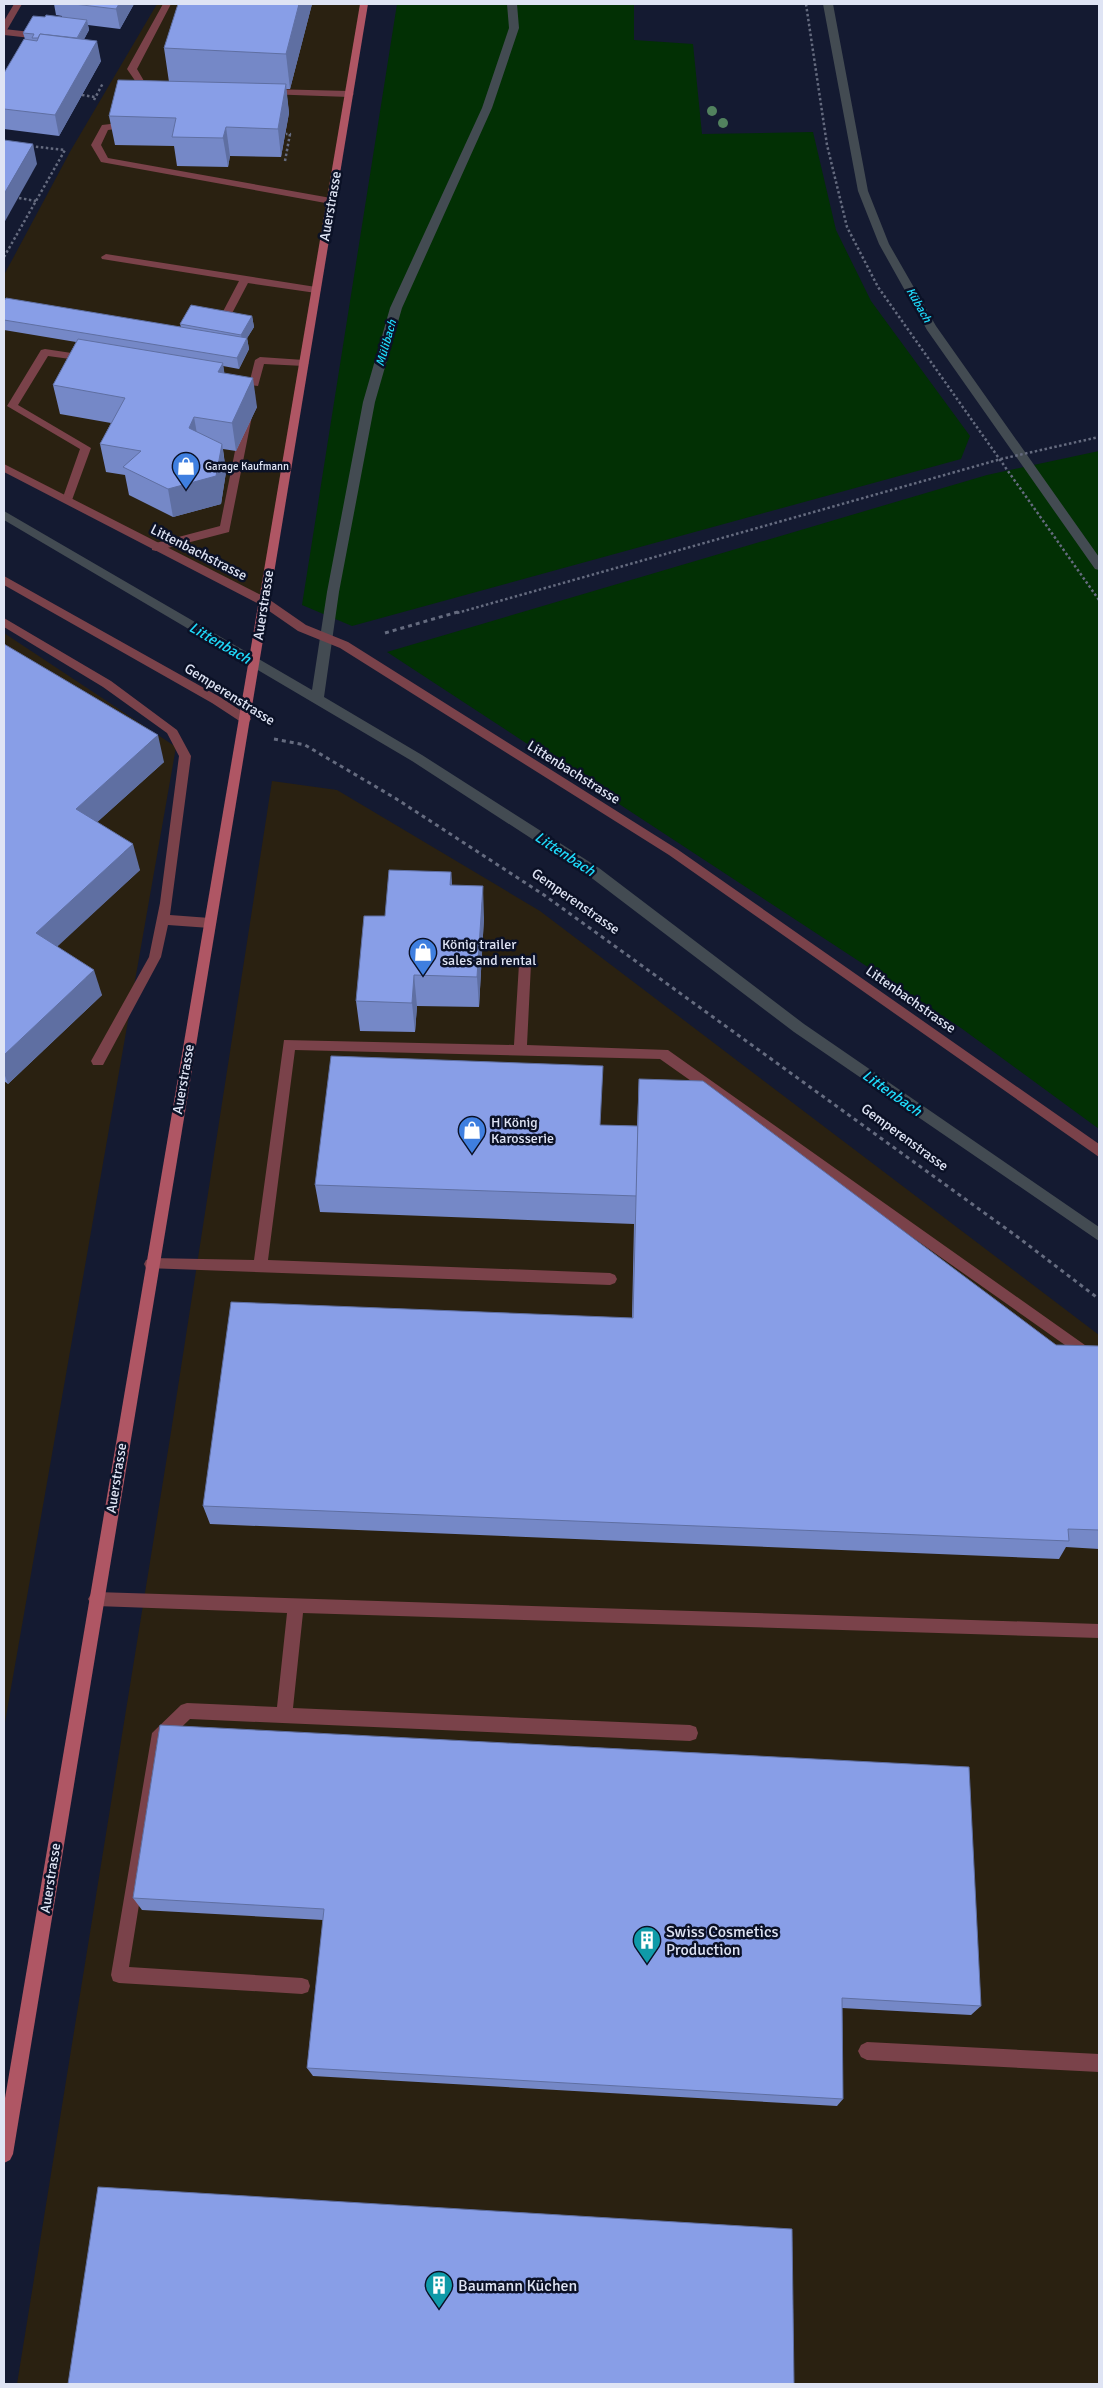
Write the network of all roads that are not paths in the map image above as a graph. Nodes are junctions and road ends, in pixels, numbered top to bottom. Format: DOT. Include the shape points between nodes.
graph roads {
  1 [pos="17,4"];
  2 [pos="167,4"];
  3 [pos="364,4"];
  4 [pos="4,6"];
  5 [pos="4,28"];
  6 [pos="4,32"];
  7 [pos="31,35"];
  8 [pos="163,90"];
  9 [pos="261,92"];
  10 [pos="349,94"];
  11 [pos="119,126"];
  12 [pos="331,201"];
  13 [pos="106,257"];
  14 [pos="245,279"];
  15 [pos="316,290"];
  16 [pos="223,321"];
  17 [pos="93,359"];
  18 [pos="304,363"];
  19 [pos="226,379"];
  20 [pos="252,393"];
  21 [pos="8,408"];
  22 [pos="4,468"];
  23 [pos="67,500"];
  24 [pos="156,547"];
  25 [pos="4,580"];
  26 [pos="263,601"];
  27 [pos="4,622"];
  28 [pos="245,719"];
  29 [pos="162,920"];
  30 [pos="210,923"];
  31 [pos="525,964"];
  32 [pos="520,1050"];
  33 [pos="98,1061"];
  34 [pos="1099,1151"];
  35 [pos="151,1264"];
  36 [pos="260,1266"];
  37 [pos="610,1279"];
  38 [pos="1099,1364"];
  39 [pos="96,1599"];
  40 [pos="296,1605"];
  41 [pos="1099,1631"];
  42 [pos="284,1716"];
  43 [pos="690,1733"];
  44 [pos="302,1986"];
  45 [pos="867,2051"];
  46 [pos="1099,2063"];
  47 [pos="4,2154"];
  1 -- 4 [label="street"];
  1 -- 5 [label="street"];
  2 -- 8 [label="street" via="132,69 142,83"];
  3 -- 10 [label="main road, Auerstrasse"];
  6 -- 7 [label="street"];
  9 -- 10 [label="street"];
  10 -- 12 [label="main road, Auerstrasse"];
  11 -- 12 [label="street" via="105,127 96,145 104,160"];
  12 -- 15 [label="main road, Auerstrasse"];
  13 -- 14 [label="street"];
  14 -- 15 [label="street"];
  14 -- 16 [label="lane"];
  15 -- 18 [label="main road, Auerstrasse"];
  17 -- 21 [label="street" via="45,352"];
  18 -- 20 [label="street" via="260,360"];
  18 -- 26 [label="main road, Auerstrasse"];
  19 -- 20 [label="street"];
  20 -- 24 [label="street" via="225,530"];
  21 -- 23 [label="street" via="86,448"];
  22 -- 23 [label="street, Littenbachstrasse"];
  23 -- 24 [label="street, Littenbachstrasse"];
  24 -- 26 [label="street, Littenbachstrasse"];
  25 -- 28 [label="street, Gemperenstrasse"];
  26 -- 28 [label="main road, Auerstrasse"];
  26 -- 34 [label="street, Littenbachstrasse" via="302,628 344,645 673,852"];
  27 -- 29 [label="street" via="107,684 171,730 185,756"];
  28 -- 30 [label="main road, Auerstrasse"];
  29 -- 30 [label="street"];
  29 -- 33 [label="street" via="155,957"];
  30 -- 35 [label="main road, Auerstrasse"];
  31 -- 32 [label="street"];
  32 -- 36 [label="street" via="289,1044"];
  32 -- 38 [label="street" via="663,1054"];
  35 -- 36 [label="street"];
  35 -- 39 [label="main road, Auerstrasse"];
  36 -- 37 [label="street"];
  39 -- 40 [label="street"];
  39 -- 47 [label="main road, Auerstrasse"];
  40 -- 41 [label="street"];
  40 -- 42 [label="street"];
  42 -- 43 [label="street"];
  42 -- 44 [label="street" via="187,1711 158,1739 119,1975"];
  45 -- 46 [label="street"];
}
